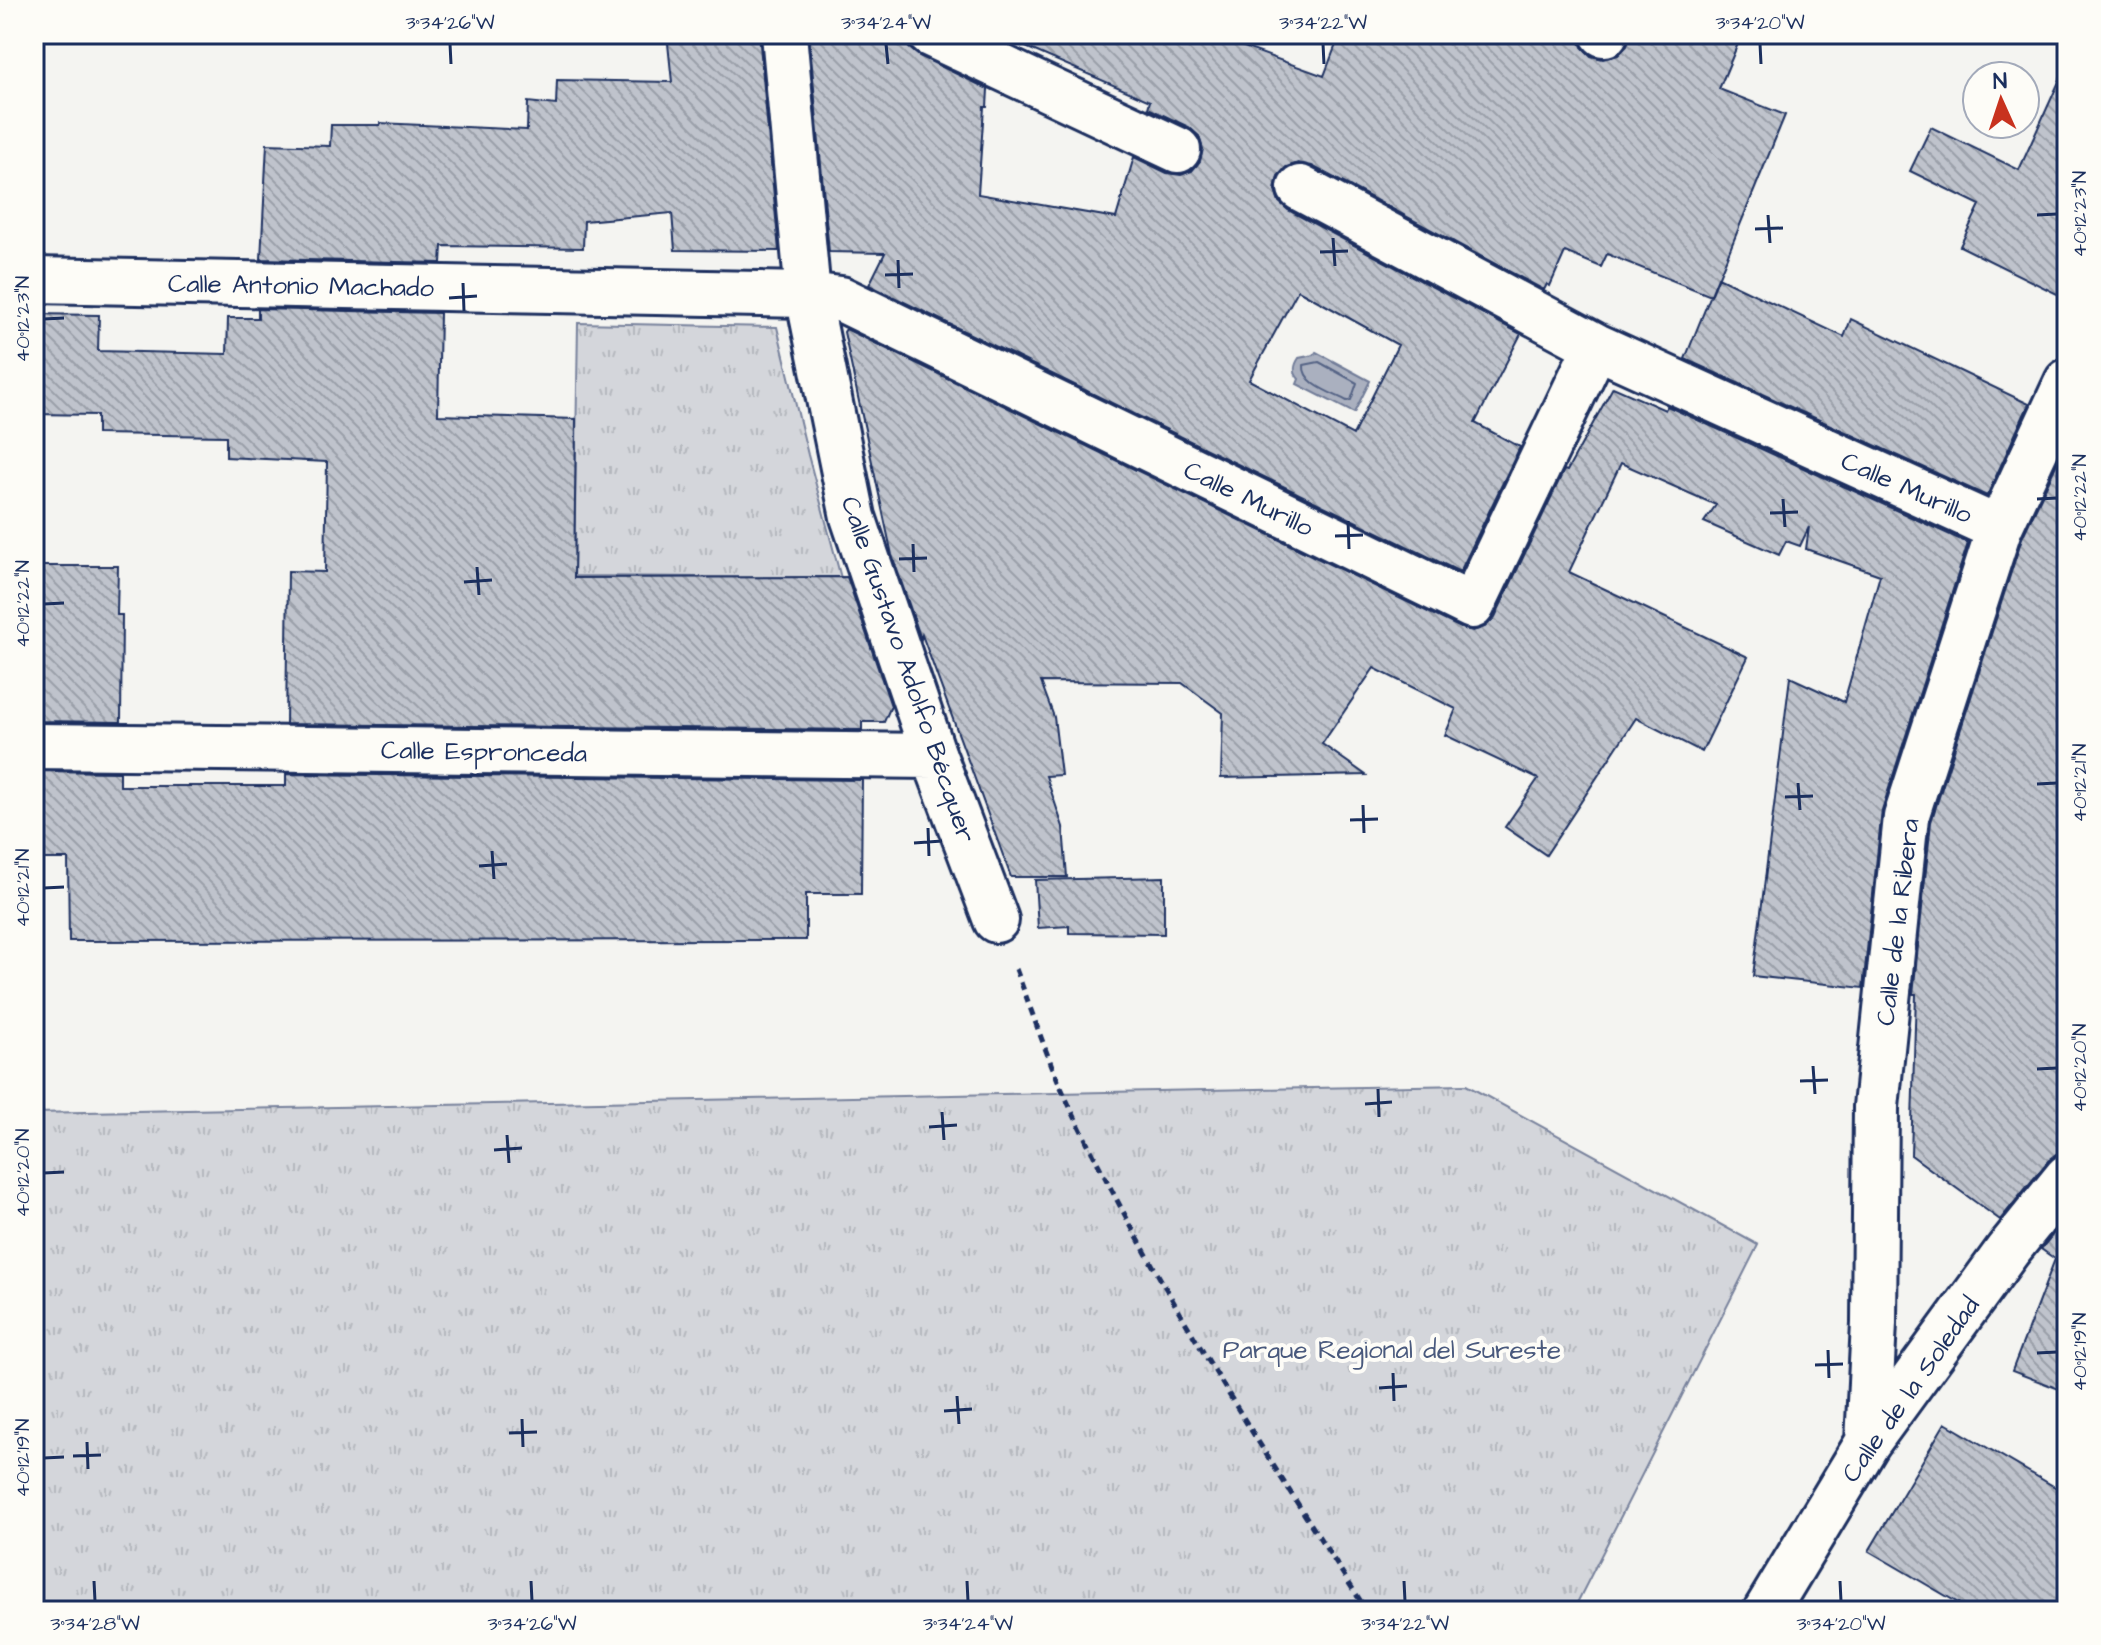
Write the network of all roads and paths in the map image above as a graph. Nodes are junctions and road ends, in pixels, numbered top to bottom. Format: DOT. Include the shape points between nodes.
graph roads {
  1 [pos="784,34"];
  2 [pos="930,34"];
  3 [pos="1178,150"];
  4 [pos="1300,188"];
  5 [pos="34,280"];
  6 [pos="808,295"];
  7 [pos="1596,346"];
  8 [pos="2067,382"];
  9 [pos="1999,529"];
  10 [pos="34,746"];
  11 [pos="934,756"];
  12 [pos="996,920"];
  13 [pos="2067,1177"];
  14 [pos="1874,1323"];
  15 [pos="1942,1341"];
  16 [pos="1868,1442"];
  17 [pos="1367,1611"];
  18 [pos="1766,1611"];
  1 -- 6 [label="street, Calle Gustavo Adolfo Bécquer"];
  2 -- 3 [label="street"];
  4 -- 7 [label="street, Calle Murillo"];
  5 -- 6 [label="street, Calle Antonio Machado"];
  6 -- 7 [label="street, Calle Murillo" via="841,299 1472,606"];
  6 -- 11 [label="street, Calle Gustavo Adolfo Bécquer" via="853,517"];
  7 -- 9 [label="street, Calle Murillo"];
  8 -- 9 [label="street, Calle de la Ribera"];
  9 -- 14 [label="street, Calle de la Ribera" via="1906,817 1876,1107"];
  10 -- 11 [label="street, Calle Espronceda"];
  11 -- 12 [label="street, Calle Gustavo Adolfo Bécquer"];
  12 -- 17 [label="path" via="1067,1102 1130,1227 1224,1390"];
  13 -- 15 [label="street, Calle de la Soledad"];
  14 -- 15 [label="street" via="1891,1340 1909,1345"];
  14 -- 16 [label="street, Calle de la Ribera"];
  15 -- 16 [label="street, Calle de la Soledad"];
  16 -- 18 [label="street, Calle de la Soledad"];
}
